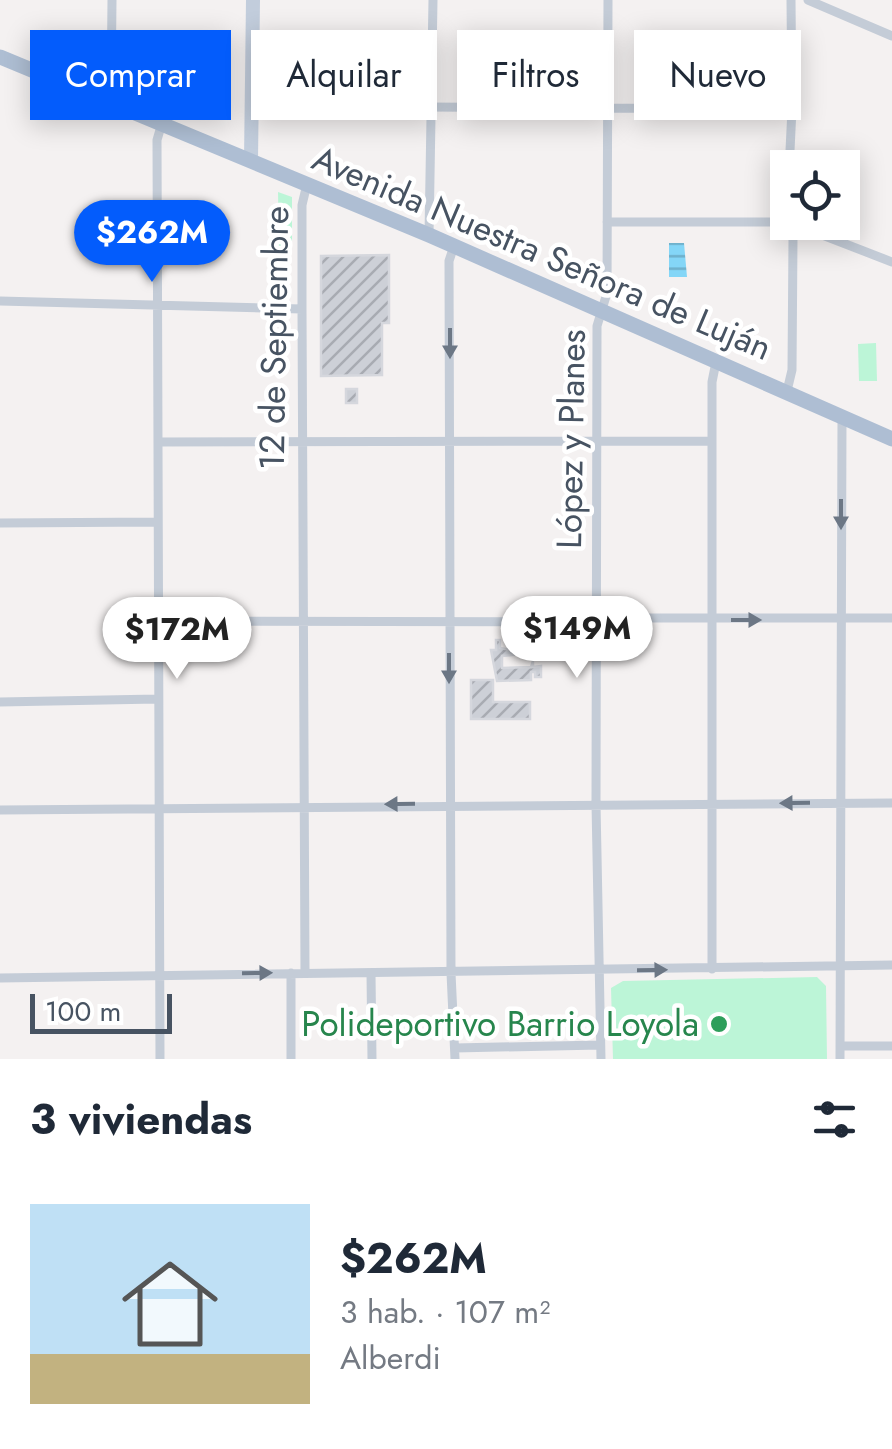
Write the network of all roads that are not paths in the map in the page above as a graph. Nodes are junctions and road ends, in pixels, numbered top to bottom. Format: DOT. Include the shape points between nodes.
graph roads {
  1 [pos="112,0"];
  2 [pos="253,0"];
  3 [pos="433,0"];
  4 [pos="608,0"];
  5 [pos="791,0"];
  6 [pos="808,0"];
  7 [pos="112,30"];
  8 [pos="253,30"];
  9 [pos="433,30"];
  10 [pos="608,30"];
  11 [pos="791,30"];
  12 [pos="892,36"];
  13 [pos="0,58"];
  14 [pos="30,70"];
  15 [pos="157,120"];
  16 [pos="253,120"];
  17 [pos="432,120"];
  18 [pos="607,120"];
  19 [pos="791,120"];
  20 [pos="162,122"];
  21 [pos="790,150"];
  22 [pos="251,160"];
  23 [pos="307,184"];
  24 [pos="607,222"];
  25 [pos="770,223"];
  26 [pos="430,235"];
  27 [pos="793,240"];
  28 [pos="834,240"];
  29 [pos="454,246"];
  30 [pos="892,262"];
  31 [pos="0,301"];
  32 [pos="158,305"];
  33 [pos="302,309"];
  34 [pos="602,310"];
  35 [pos="716,362"];
  36 [pos="786,391"];
  37 [pos="842,416"];
  38 [pos="892,439"];
  39 [pos="451,440"];
  40 [pos="596,440"];
  41 [pos="158,442"];
  42 [pos="712,442"];
  43 [pos="303,443"];
  44 [pos="158,522"];
  45 [pos="0,524"];
  46 [pos="892,618"];
  47 [pos="596,620"];
  48 [pos="712,620"];
  49 [pos="840,620"];
  50 [pos="158,621"];
  51 [pos="303,621"];
  52 [pos="449,621"];
  53 [pos="157,699"];
  54 [pos="0,702"];
  55 [pos="840,803"];
  56 [pos="892,803"];
  57 [pos="450,804"];
  58 [pos="596,804"];
  59 [pos="711,804"];
  60 [pos="305,805"];
  61 [pos="160,808"];
  62 [pos="0,810"];
  63 [pos="892,965"];
  64 [pos="839,966"];
  65 [pos="712,969"];
  66 [pos="599,970"];
  67 [pos="291,972"];
  68 [pos="305,972"];
  69 [pos="371,973"];
  70 [pos="451,973"];
  71 [pos="160,975"];
  72 [pos="0,978"];
  73 [pos="600,1045"];
  74 [pos="840,1046"];
  75 [pos="892,1046"];
  76 [pos="455,1053"];
  77 [pos="160,1059"];
  78 [pos="292,1059"];
  79 [pos="372,1059"];
  80 [pos="600,1059"];
  81 [pos="840,1059"];
  1 -- 7 [label="street"];
  2 -- 8 [label="street, 12 de Septiembre"];
  3 -- 9 [label="street"];
  4 -- 10 [label="street, López y Planes"];
  5 -- 11 [label="street"];
  6 -- 12 [label="street"];
  13 -- 14 [label="main road, Avenida Nuestra Señora de Luján"];
  15 -- 20 [label="main road, Avenida Nuestra Señora de Luján"];
  16 -- 22 [label="street, 12 de Septiembre"];
  17 -- 26 [label="street"];
  18 -- 24 [label="street, López y Planes"];
  19 -- 21 [label="street"];
  20 -- 22 [label="main road, Avenida Nuestra Señora de Luján"];
  20 -- 32 [label="street"];
  22 -- 23 [label="main road, Avenida Nuestra Señora de Luján"];
  23 -- 26 [label="main road, Avenida Nuestra Señora de Luján"];
  23 -- 33 [label="street, 12 de Septiembre"];
  24 -- 25 [label="street"];
  24 -- 34 [label="street, López y Planes"];
  26 -- 29 [label="main road, Avenida Nuestra Señora de Luján"];
  27 -- 36 [label="street" via="792,370"];
  28 -- 30 [label="street"];
  29 -- 34 [label="main road, Avenida Nuestra Señora de Luján"];
  29 -- 39 [label="street, one-way"];
  31 -- 32 [label="street"];
  32 -- 33 [label="street"];
  32 -- 41 [label="street"];
  33 -- 43 [label="street, 12 de Septiembre"];
  34 -- 35 [label="main road, Avenida Nuestra Señora de Luján"];
  34 -- 40 [label="street, López y Planes" via="596,326"];
  35 -- 36 [label="main road, Avenida Nuestra Señora de Luján"];
  35 -- 42 [label="street"];
  36 -- 37 [label="main road, Avenida Nuestra Señora de Luján"];
  37 -- 38 [label="main road, Avenida Nuestra Señora de Luján"];
  37 -- 49 [label="street, one-way"];
  39 -- 40 [label="street"];
  39 -- 43 [label="street"];
  39 -- 52 [label="street"];
  40 -- 42 [label="street"];
  40 -- 47 [label="street, López y Planes"];
  41 -- 43 [label="street"];
  41 -- 44 [label="street"];
  42 -- 48 [label="street"];
  43 -- 51 [label="street, 12 de Septiembre"];
  44 -- 45 [label="street"];
  44 -- 50 [label="street"];
  46 -- 49 [label="street"];
  47 -- 48 [label="street"];
  47 -- 52 [label="street"];
  47 -- 58 [label="street, López y Planes"];
  48 -- 49 [label="street, one-way"];
  48 -- 59 [label="street"];
  49 -- 55 [label="street"];
  50 -- 51 [label="street"];
  50 -- 53 [label="street"];
  51 -- 52 [label="street"];
  51 -- 60 [label="street, 12 de Septiembre"];
  52 -- 57 [label="street, one-way"];
  53 -- 54 [label="street"];
  53 -- 61 [label="street"];
  55 -- 56 [label="street"];
  55 -- 59 [label="street, one-way"];
  55 -- 64 [label="street"];
  57 -- 58 [label="street"];
  57 -- 60 [label="street, one-way"];
  57 -- 70 [label="street"];
  58 -- 59 [label="street"];
  58 -- 66 [label="street, López y Planes"];
  59 -- 65 [label="street"];
  60 -- 61 [label="street"];
  60 -- 68 [label="street, 12 de Septiembre"];
  61 -- 62 [label="street"];
  61 -- 71 [label="street"];
  63 -- 64 [label="street"];
  64 -- 65 [label="street"];
  64 -- 74 [label="street"];
  66 -- 65 [label="street, one-way"];
  66 -- 70 [label="street"];
  66 -- 73 [label="street, López y Planes"];
  67 -- 68 [label="street"];
  71 -- 67 [label="street, one-way"];
  67 -- 78 [label="street"];
  68 -- 69 [label="street"];
  69 -- 70 [label="street"];
  69 -- 79 [label="street"];
  70 -- 76 [label="street"];
  71 -- 72 [label="street"];
  71 -- 77 [label="street"];
  73 -- 76 [label="street"];
  73 -- 80 [label="street, López y Planes"];
  74 -- 75 [label="street"];
  74 -- 81 [label="street"];
}
